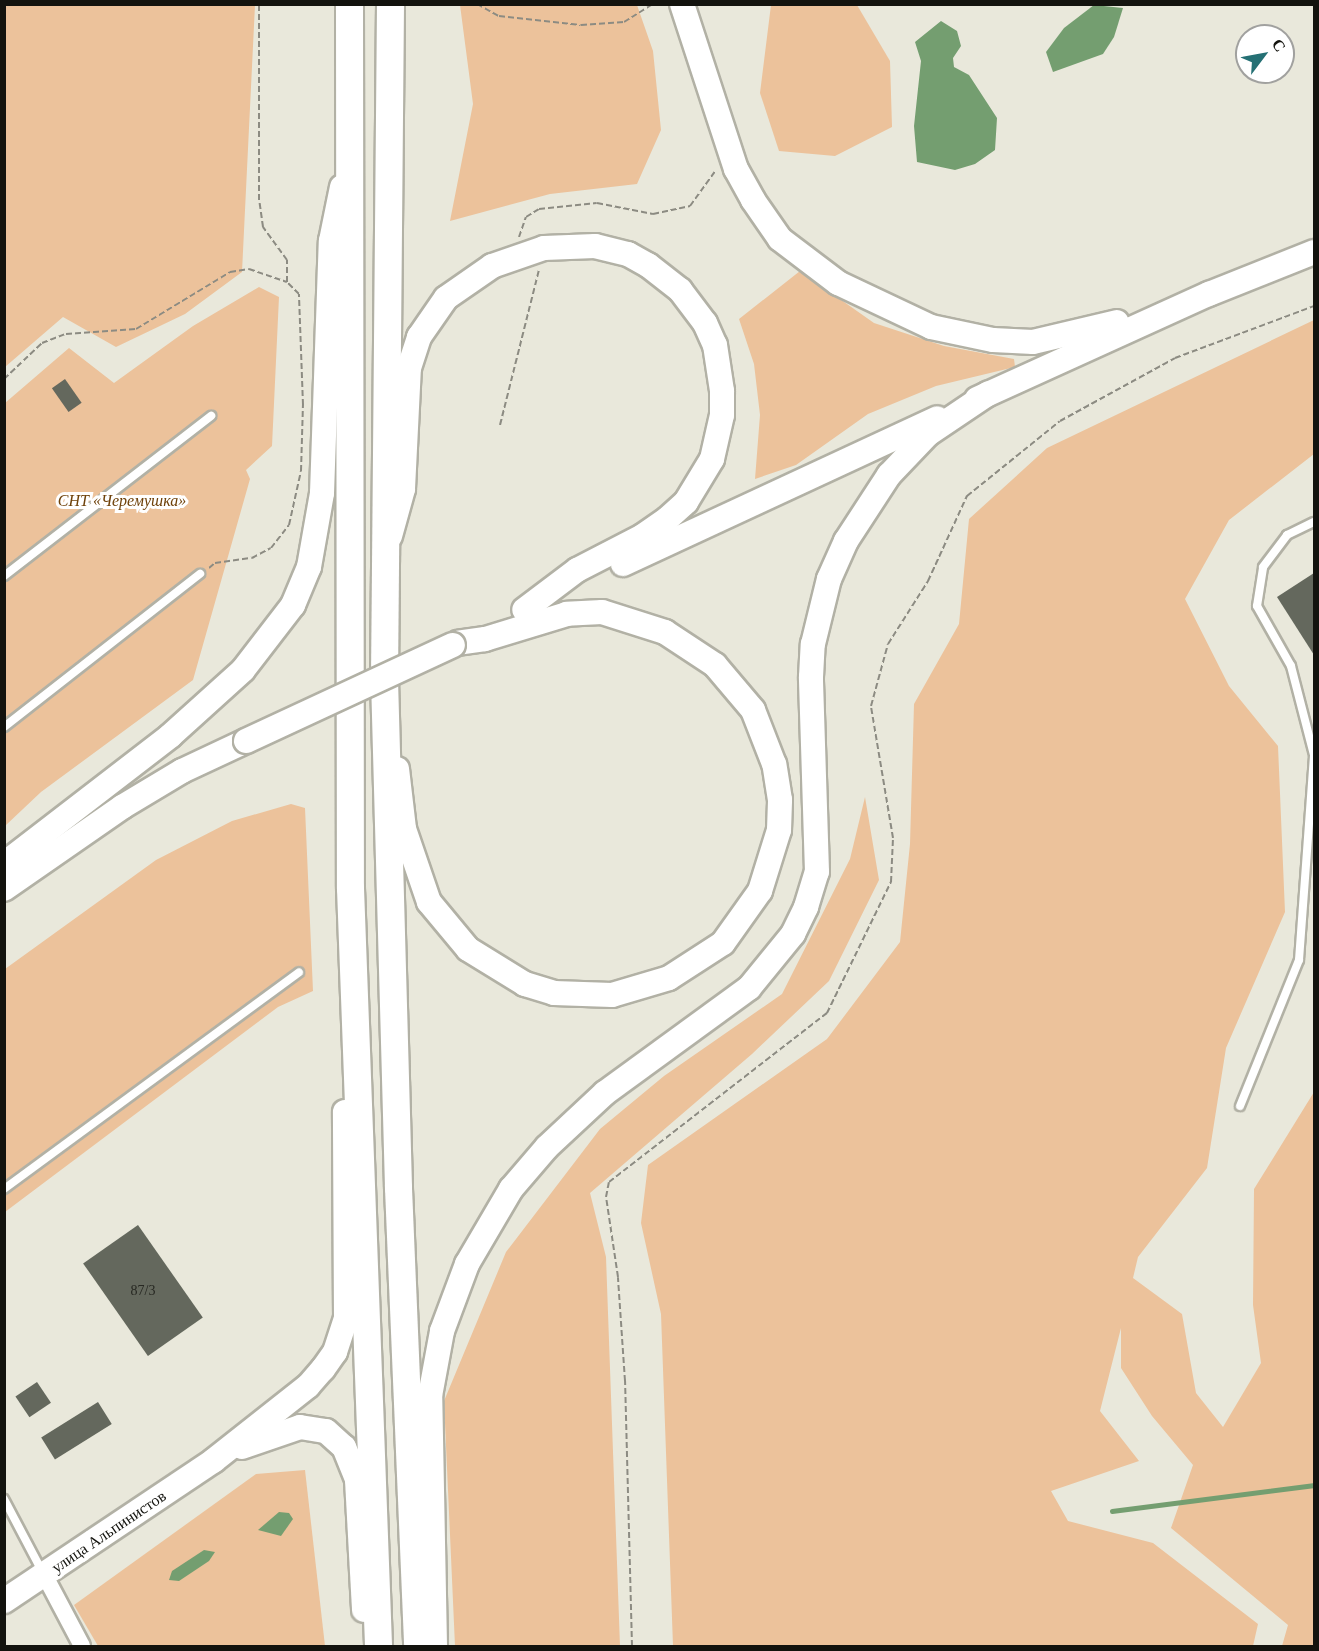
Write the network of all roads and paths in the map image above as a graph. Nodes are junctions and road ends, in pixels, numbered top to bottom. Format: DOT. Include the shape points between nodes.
graph roads {
  1 [pos="259,4"];
  2 [pos="350,4"];
  3 [pos="390,4"];
  4 [pos="477,4"];
  5 [pos="653,4"];
  6 [pos="682,4"];
  7 [pos="350,147"];
  8 [pos="730,151"];
  9 [pos="544,248"];
  10 [pos="1314,252"];
  11 [pos="512,256"];
  12 [pos="287,282"];
  13 [pos="1209,294"];
  14 [pos="1314,306"];
  15 [pos="4,379"];
  16 [pos="989,393"];
  17 [pos="211,416"];
  18 [pos="500,425"];
  19 [pos="1314,522"];
  20 [pos="386,553"];
  21 [pos="200,574"];
  22 [pos="4,576"];
  23 [pos="524,610"];
  24 [pos="456,644"];
  25 [pos="384,679"];
  26 [pos="4,727"];
  27 [pos="4,864"];
  28 [pos="4,889"];
  29 [pos="299,972"];
  30 [pos="355,997"];
  31 [pos="1240,1106"];
  32 [pos="4,1189"];
  33 [pos="213,1461"];
  34 [pos="4,1499"];
  35 [pos="45,1576"];
  36 [pos="4,1600"];
  37 [pos="82,1647"];
  38 [pos="366,1647"];
  39 [pos="378,1647"];
  40 [pos="417,1647"];
  41 [pos="435,1647"];
  42 [pos="632,1647"];
  1 -- 12 [label="path" via="259,200 263,227 287,260"];
  2 -- 7 [label="main road"];
  3 -- 20 [label="main road"];
  4 -- 5 [label="path" via="499,16 548,25 581,25 624,22"];
  6 -- 8 [label="main road"];
  7 -- 27 [label="main road" via="331,241 322,493 309,567 293,605 243,670 178,729"];
  7 -- 30 [label="main road" via="347,634"];
  8 -- 11 [label="path" via="690,206 653,214 597,203 568,209 538,209 526,217"];
  8 -- 13 [label="main road" via="753,200 780,239 838,283 931,327 993,340 1033,342 1074,335"];
  9 -- 11 [label="main road"];
  9 -- 18 [label="path"];
  9 -- 23 [label="main road" via="578,245 628,254 680,290 705,323 715,345 723,392 722,415 712,459 686,502 643,536 577,570"];
  10 -- 13 [label="main road"];
  11 -- 20 [label="main road" via="478,274 446,298 419,337 409,368 403,489"];
  12 -- 15 [label="path" via="249,269 230,272 136,329 66,334 42,343"];
  12 -- 21 [label="path" via="298,294 303,405 301,471 289,525 271,548 252,558 215,563"];
  13 -- 16 [label="main road"];
  14 -- 42 [label="path" via="1165,363 1060,421 967,496 928,581 888,645 872,706 893,838 891,882 827,1013 609,1182 606,1197 618,1276 625,1381"];
  16 -- 23 [label="main road"];
  16 -- 41 [label="main road" via="928,434 889,475 846,541 829,579 813,644 811,677 816,872 793,934 768,970 730,1005 642,1064 547,1147 511,1189 467,1264 442,1331 430,1396"];
  17 -- 22 [label="lane"];
  19 -- 31 [label="lane" via="1287,535 1263,567 1257,606 1291,666 1314,755 1299,960"];
  20 -- 25 [label="main road"];
  21 -- 26 [label="lane"];
  23 -- 24 [label="main road"];
  24 -- 25 [label="main road" via="567,614 602,612 665,632 716,665 738,688 757,719 774,764 780,800 779,830 760,891 723,943 669,978 612,995 584,996 525,984 468,949 429,902 411,858"];
  24 -- 28 [label="main road, bridge" via="182,771 122,807"];
  25 -- 40 [label="main road" via="398,1188"];
  29 -- 32 [label="lane"];
  30 -- 33 [label="main road" via="345,1057 347,1303 342,1336 308,1386"];
  30 -- 39 [label="main road"];
  33 -- 35 [label="main road, улица Альпинистов"];
  33 -- 38 [label="main road" via="261,1438 300,1427 326,1431 344,1447 357,1480"];
  34 -- 35 [label="lane"];
  35 -- 36 [label="main road, улица Альпинистов"];
  35 -- 37 [label="street"];
}
